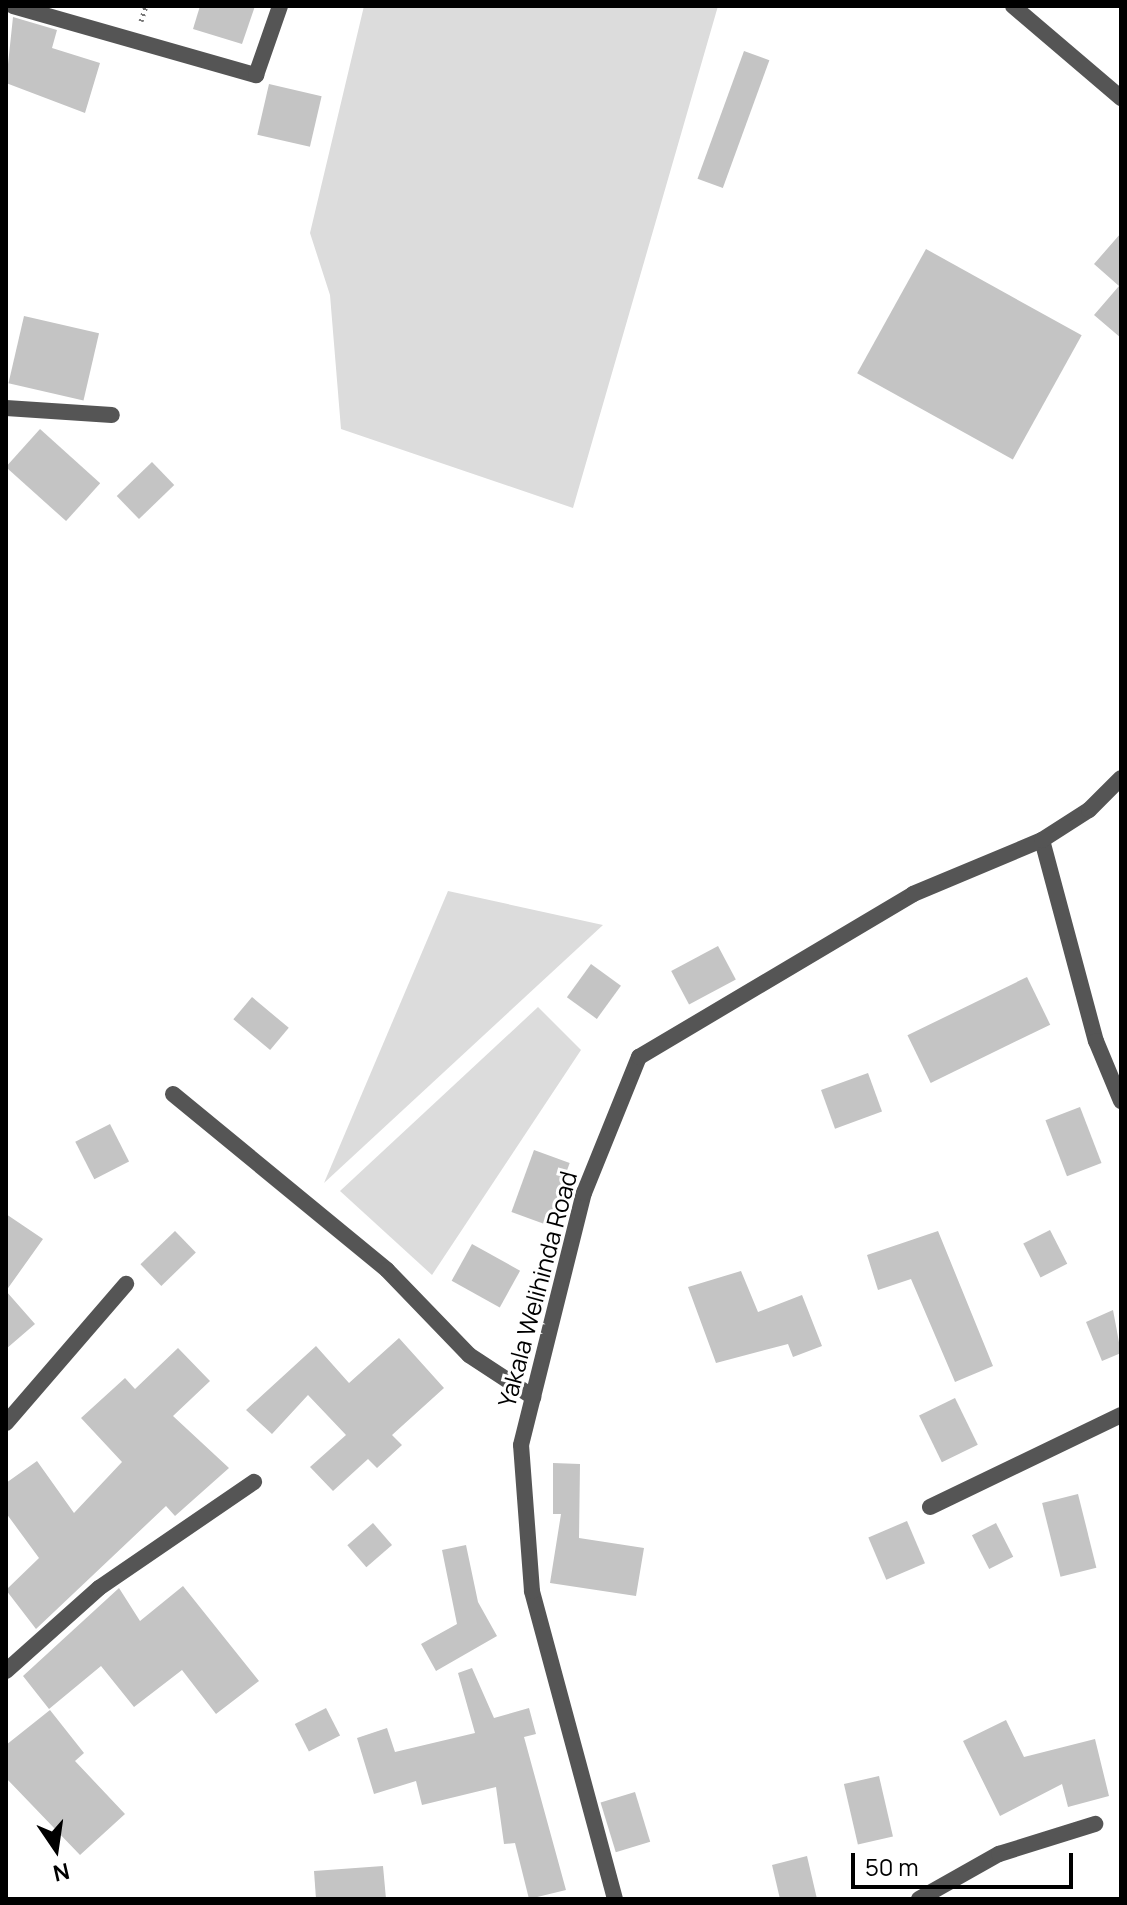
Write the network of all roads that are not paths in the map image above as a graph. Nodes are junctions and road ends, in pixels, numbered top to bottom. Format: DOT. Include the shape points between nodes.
graph roads {
  1 [pos="13,6"];
  2 [pos="280,6"];
  3 [pos="1013,6"];
  4 [pos="1121,98"];
  5 [pos="6,408"];
  6 [pos="112,415"];
  7 [pos="1121,778"];
  8 [pos="1042,840"];
  9 [pos="173,1094"];
  10 [pos="1121,1101"];
  11 [pos="126,1284"];
  12 [pos="533,1397"];
  13 [pos="1121,1415"];
  14 [pos="6,1423"];
  15 [pos="254,1482"];
  16 [pos="930,1507"];
  17 [pos="6,1671"];
  18 [pos="1095,1824"];
  19 [pos="615,1899"];
  20 [pos="919,1899"];
  1 -- 2 [label="street" via="256,75"];
  3 -- 4 [label="street"];
  5 -- 6 [label="street"];
  7 -- 8 [label="street, Yakala Welihinda Road" via="1089,810"];
  8 -- 10 [label="street" via="1096,1041"];
  8 -- 12 [label="street, Yakala Welihinda Road" via="913,894 639,1057 584,1193"];
  9 -- 12 [label="street" via="387,1270 469,1355"];
  11 -- 14 [label="street"];
  12 -- 19 [label="street, Yakala Welihinda Road" via="521,1445 532,1591"];
  13 -- 16 [label="street"];
  15 -- 17 [label="street" via="99,1588"];
  18 -- 20 [label="street" via="999,1854"];
}
